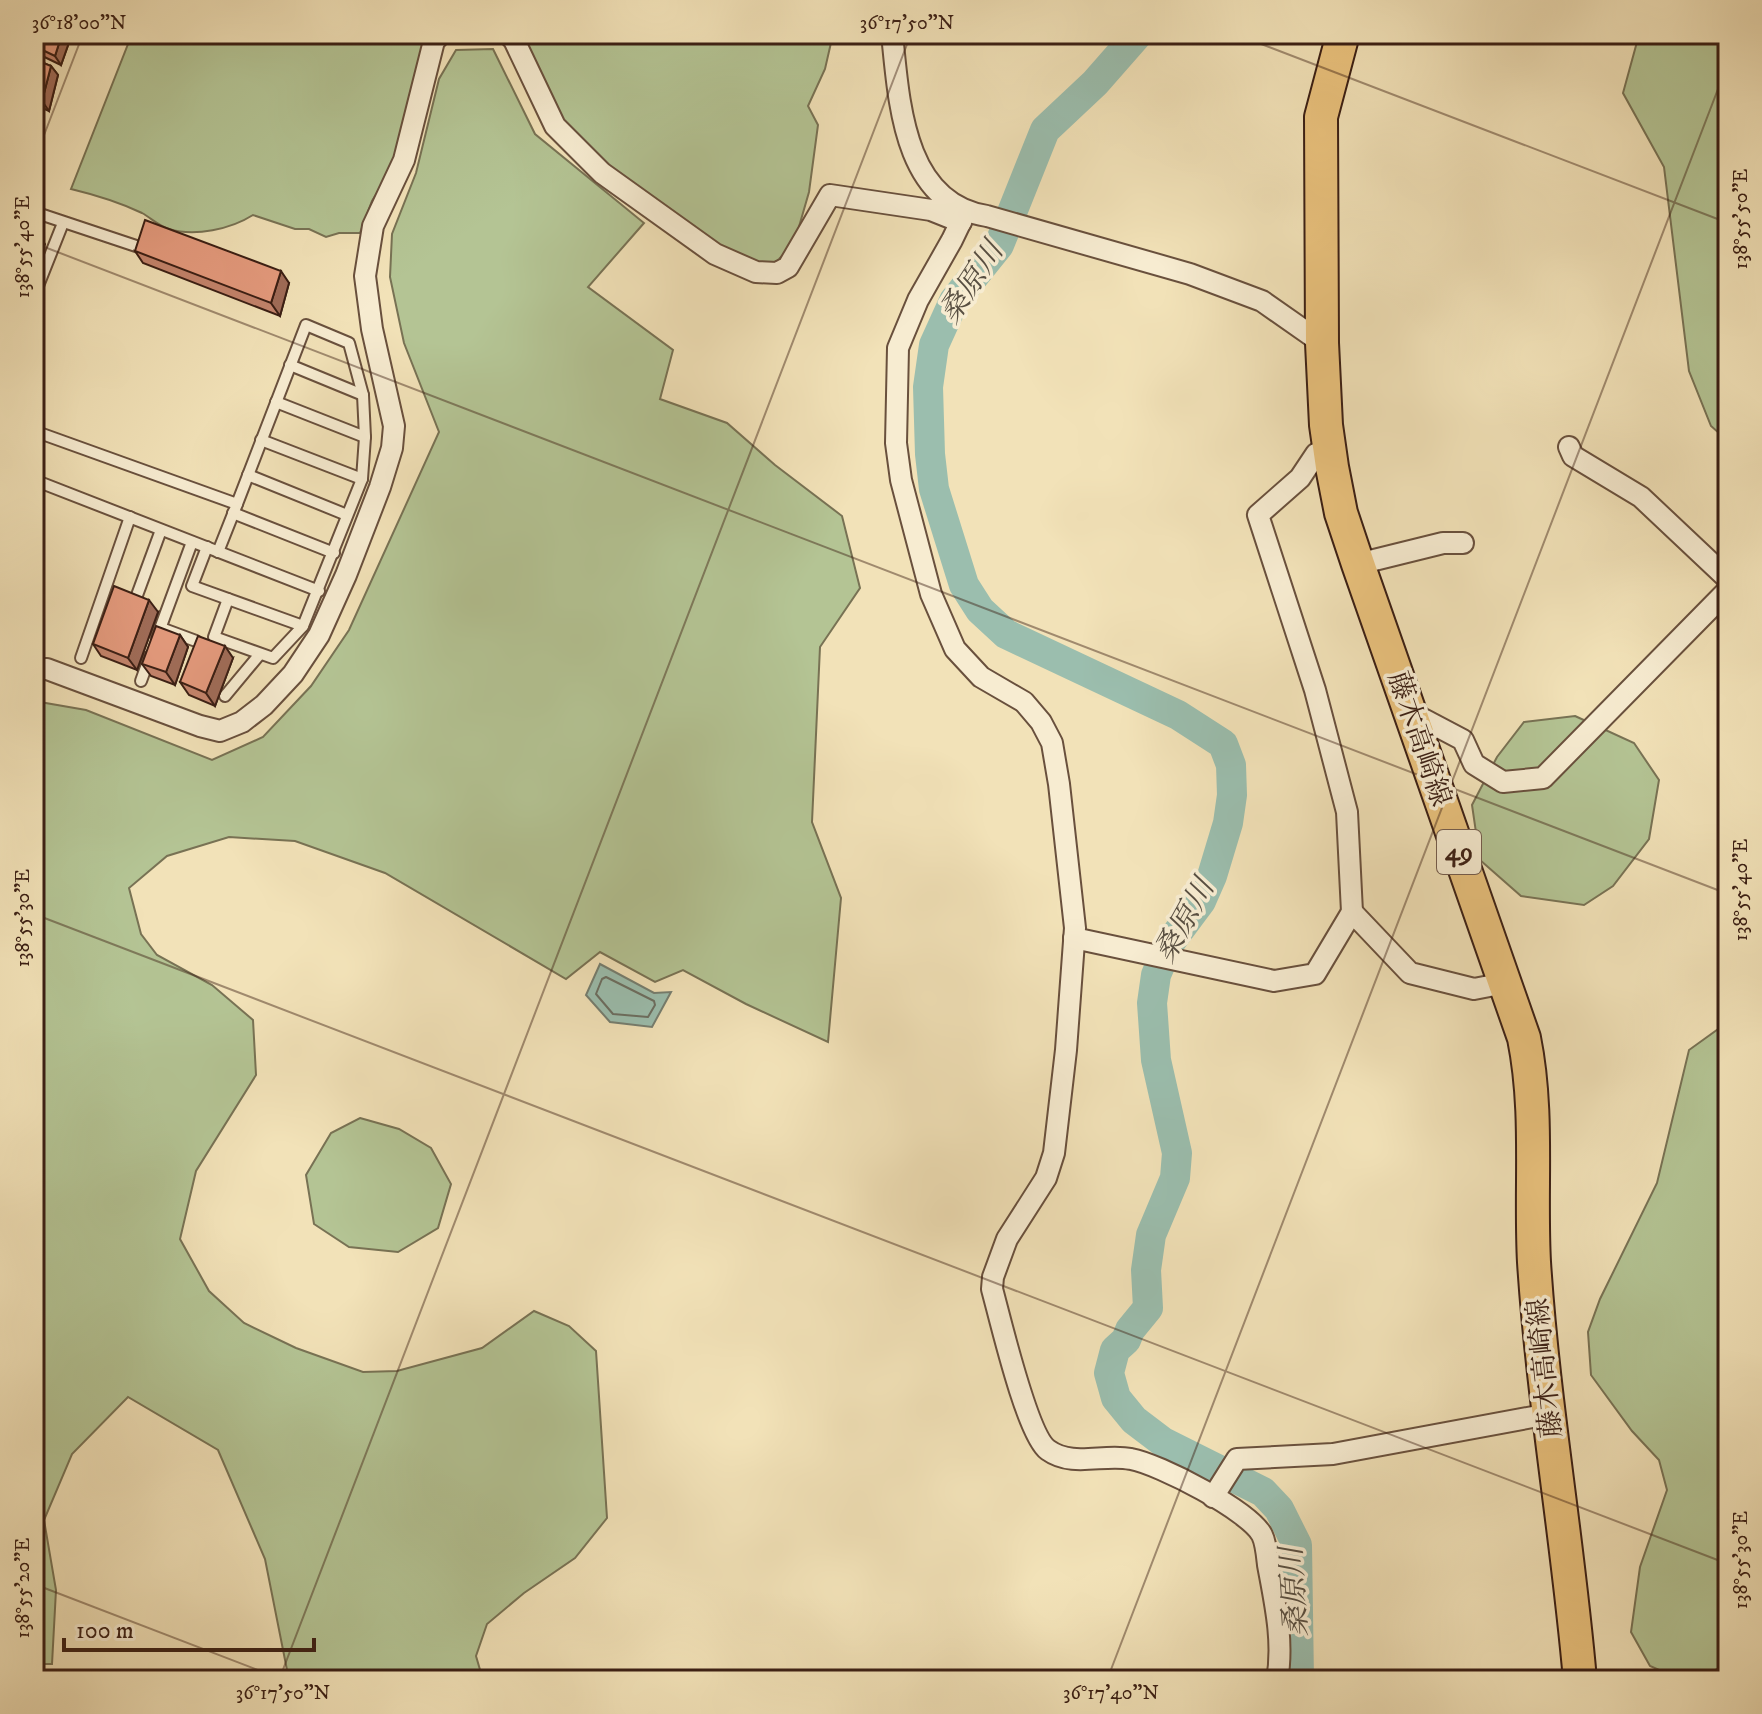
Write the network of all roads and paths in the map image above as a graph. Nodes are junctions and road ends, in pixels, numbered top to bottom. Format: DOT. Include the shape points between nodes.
graph roads {
  1 [pos="441,34"];
  2 [pos="508,34"];
  3 [pos="892,34"];
  4 [pos="1343,34"];
  5 [pos="34,212"];
  6 [pos="963,217"];
  7 [pos="63,223"];
  8 [pos="142,248"];
  9 [pos="34,296"];
  10 [pos="1322,343"];
  11 [pos="290,365"];
  12 [pos="363,395"];
  13 [pos="276,402"];
  14 [pos="34,431"];
  15 [pos="365,437"];
  16 [pos="261,440"];
  17 [pos="1569,447"];
  18 [pos="1330,454"];
  19 [pos="248,475"];
  20 [pos="362,479"];
  21 [pos="34,480"];
  22 [pos="235,509"];
  23 [pos="347,515"];
  24 [pos="130,517"];
  25 [pos="161,530"];
  26 [pos="192,542"];
  27 [pos="1463,543"];
  28 [pos="207,547"];
  29 [pos="218,552"];
  30 [pos="334,553"];
  31 [pos="1358,564"];
  32 [pos="1728,579"];
  33 [pos="1728,590"];
  34 [pos="319,591"];
  35 [pos="136,598"];
  36 [pos="228,599"];
  37 [pos="303,626"];
  38 [pos="161,628"];
  39 [pos="196,641"];
  40 [pos="260,654"];
  41 [pos="81,658"];
  42 [pos="34,669"];
  43 [pos="141,681"];
  44 [pos="225,696"];
  45 [pos="1408,711"];
  46 [pos="1352,912"];
  47 [pos="1074,938"];
  48 [pos="1505,983"];
  49 [pos="1549,1414"];
  50 [pos="1213,1497"];
  51 [pos="1277,1680"];
  52 [pos="1580,1680"];
  1 -- 42 [label="street" via="434,41 404,160 373,226 365,276 394,426 392,448 319,635 264,705 220,731 47,669"];
  2 -- 6 [label="street" via="555,126 571,144 602,173 715,254 756,272 777,273 788,267 830,195"];
  3 -- 6 [label="street" via="904,127 925,176"];
  4 -- 10 [label="main road, 藤木高崎線 / 49" via="1321,117"];
  5 -- 7 [label="lane"];
  6 -- 10 [label="street" via="987,216 1190,274 1262,301"];
  6 -- 47 [label="street" via="898,348 896,443 901,480 931,594 955,649 981,677 1024,702 1052,743"];
  7 -- 8 [label="lane"];
  7 -- 9 [label="lane"];
  10 -- 18 [label="main road, 藤木高崎線 / 49"];
  11 -- 12 [label="lane"];
  11 -- 12 [label="lane" via="306,325 349,343"];
  11 -- 13 [label="lane"];
  12 -- 15 [label="lane"];
  13 -- 15 [label="lane"];
  13 -- 16 [label="lane"];
  14 -- 22 [label="lane"];
  15 -- 20 [label="lane"];
  16 -- 19 [label="lane"];
  16 -- 20 [label="lane"];
  17 -- 32 [label="street" via="1573,456 1641,497"];
  18 -- 31 [label="main road, 藤木高崎線 / 49"];
  18 -- 46 [label="street" via="1316,454 1300,478 1258,515 1315,690 1347,812"];
  19 -- 22 [label="lane"];
  19 -- 23 [label="lane"];
  20 -- 23 [label="lane"];
  21 -- 24 [label="lane"];
  22 -- 29 [label="lane"];
  22 -- 30 [label="lane"];
  23 -- 30 [label="lane"];
  24 -- 25 [label="lane"];
  24 -- 41 [label="lane"];
  25 -- 26 [label="lane"];
  25 -- 35 [label="lane"];
  26 -- 28 [label="lane"];
  26 -- 38 [label="lane"];
  27 -- 31 [label="street"];
  28 -- 29 [label="lane"];
  28 -- 36 [label="lane" via="192,586"];
  29 -- 34 [label="lane"];
  30 -- 34 [label="lane"];
  31 -- 45 [label="main road, 藤木高崎線 / 49"];
  33 -- 45 [label="street" via="1543,778 1503,782 1474,764 1463,740"];
  34 -- 37 [label="lane"];
  36 -- 37 [label="lane"];
  36 -- 40 [label="lane" via="214,637"];
  37 -- 40 [label="lane" via="273,658"];
  38 -- 39 [label="lane"];
  38 -- 43 [label="lane"];
  40 -- 44 [label="lane"];
  45 -- 48 [label="main road, 藤木高崎線 / 49"];
  46 -- 47 [label="street" via="1315,974 1274,981"];
  46 -- 48 [label="street" via="1410,973 1474,989"];
  47 -- 50 [label="street" via="1054,1153 1046,1178 1007,1239 992,1289 1029,1415 1047,1450 1083,1461 1134,1459"];
  48 -- 49 [label="main road, 藤木高崎線 / 49" via="1531,1075 1534,1259"];
  49 -- 50 [label="street" via="1333,1454 1237,1459"];
  49 -- 52 [label="main road, 藤木高崎線 / 49"];
  50 -- 51 [label="street" via="1263,1536 1281,1660"];
}
